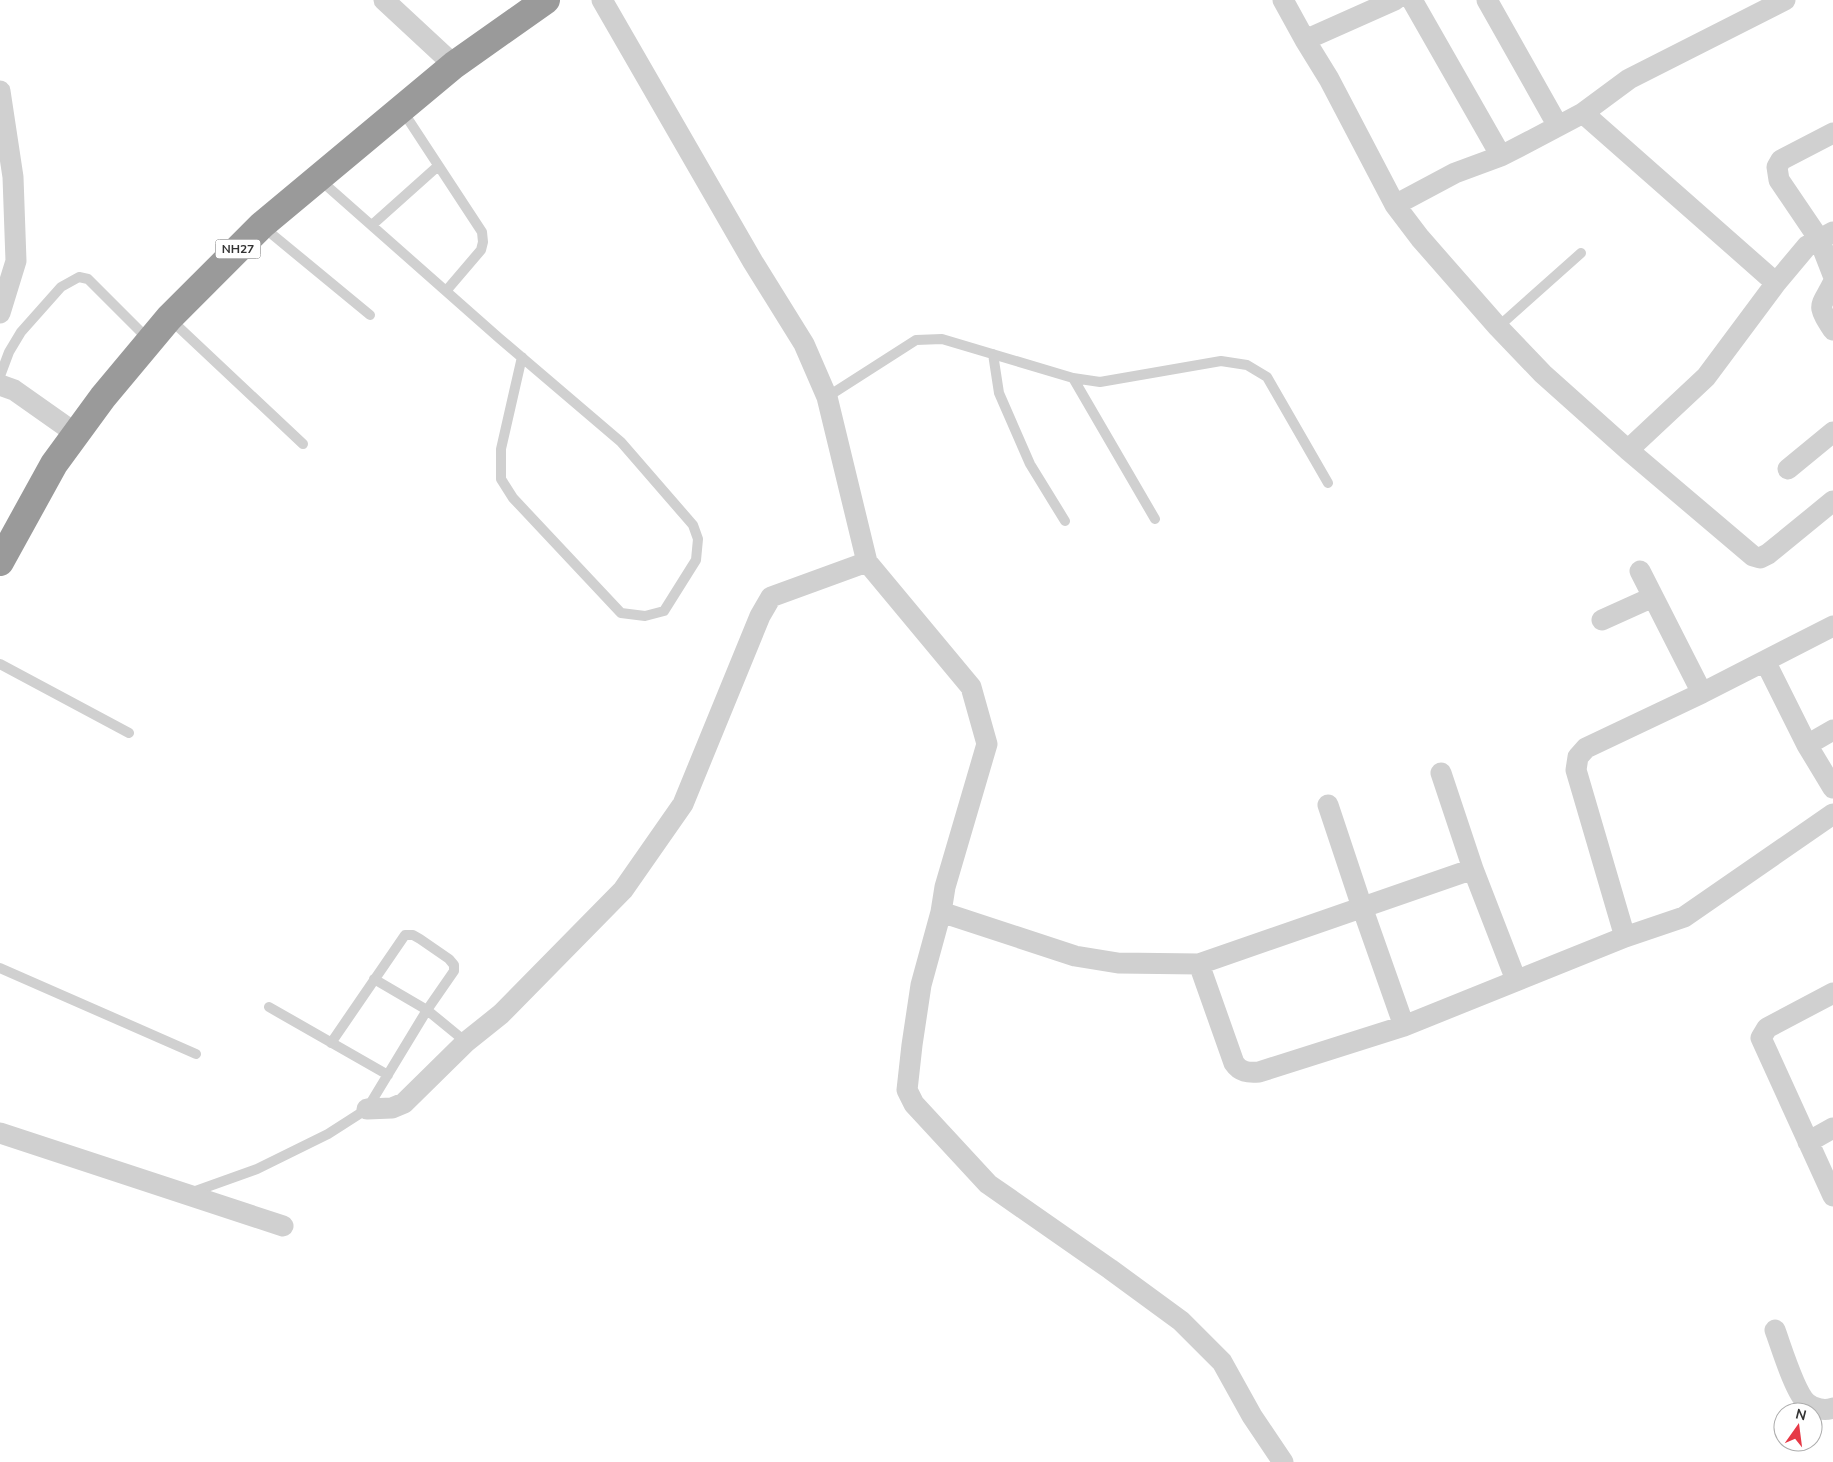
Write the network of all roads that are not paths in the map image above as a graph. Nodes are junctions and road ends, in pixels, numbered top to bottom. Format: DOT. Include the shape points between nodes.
graph roads {
  1 [pos="384,0"];
  2 [pos="546,0"];
  3 [pos="602,0"];
  4 [pos="1283,0"];
  5 [pos="1395,0"];
  6 [pos="1412,0"];
  7 [pos="1487,0"];
  8 [pos="1785,0"];
  9 [pos="1305,40"];
  10 [pos="454,65"];
  11 [pos="0,90"];
  12 [pos="401,109"];
  13 [pos="1583,113"];
  14 [pos="1558,126"];
  15 [pos="1833,133"];
  16 [pos="1501,156"];
  17 [pos="438,166"];
  18 [pos="318,178"];
  19 [pos="1395,205"];
  20 [pos="262,225"];
  21 [pos="372,226"];
  22 [pos="1826,235"];
  23 [pos="1581,253"];
  24 [pos="1833,276"];
  25 [pos="1776,282"];
  26 [pos="1833,283"];
  27 [pos="446,291"];
  28 [pos="0,313"];
  29 [pos="370,315"];
  30 [pos="169,318"];
  31 [pos="1498,327"];
  32 [pos="1833,330"];
  33 [pos="150,340"];
  34 [pos="993,354"];
  35 [pos="522,357"];
  36 [pos="0,376"];
  37 [pos="1073,378"];
  38 [pos="0,385"];
  39 [pos="827,397"];
  40 [pos="1833,432"];
  41 [pos="75,433"];
  42 [pos="303,444"];
  43 [pos="1628,450"];
  44 [pos="1788,469"];
  45 [pos="1328,483"];
  46 [pos="1833,501"];
  47 [pos="1155,519"];
  48 [pos="1066,521"];
  49 [pos="0,562"];
  50 [pos="867,562"];
  51 [pos="1640,571"];
  52 [pos="1653,597"];
  53 [pos="1602,620"];
  54 [pos="1833,626"];
  55 [pos="1764,661"];
  56 [pos="0,664"];
  57 [pos="1702,693"];
  58 [pos="1833,730"];
  59 [pos="129,732"];
  60 [pos="1807,745"];
  61 [pos="1441,773"];
  62 [pos="1833,788"];
  63 [pos="1328,805"];
  64 [pos="1833,814"];
  65 [pos="1473,869"];
  66 [pos="1362,907"];
  67 [pos="941,912"];
  68 [pos="1625,937"];
  69 [pos="1199,964"];
  70 [pos="0,968"];
  71 [pos="374,979"];
  72 [pos="1516,980"];
  73 [pos="1833,993"];
  74 [pos="269,1007"];
  75 [pos="427,1010"];
  76 [pos="1404,1026"];
  77 [pos="466,1042"];
  78 [pos="331,1043"];
  79 [pos="196,1054"];
  80 [pos="388,1075"];
  81 [pos="367,1109"];
  82 [pos="1833,1128"];
  83 [pos="0,1133"];
  84 [pos="1808,1142"];
  85 [pos="186,1194"];
  86 [pos="1833,1196"];
  87 [pos="283,1226"];
  88 [pos="1775,1330"];
  89 [pos="1833,1408"];
  90 [pos="1283,1462"];
  1 -- 10 [label="street"];
  2 -- 10 [label="highway, NH27"];
  3 -- 39 [label="street" via="804,344"];
  4 -- 9 [label="street"];
  5 -- 9 [label="street"];
  6 -- 16 [label="street"];
  7 -- 14 [label="street"];
  8 -- 13 [label="street" via="1629,79"];
  9 -- 19 [label="street"];
  10 -- 12 [label="highway, NH27"];
  11 -- 28 [label="street" via="13,177 16,261"];
  12 -- 17 [label="lane"];
  12 -- 18 [label="highway, NH27"];
  13 -- 14 [label="street"];
  13 -- 25 [label="street"];
  14 -- 16 [label="street"];
  15 -- 22 [label="street" via="1781,160 1777,167 1779,180"];
  16 -- 19 [label="street" via="1455,173"];
  17 -- 21 [label="lane"];
  17 -- 27 [label="lane" via="482,232 483,242 481,250"];
  18 -- 20 [label="highway, NH27"];
  18 -- 21 [label="lane"];
  19 -- 31 [label="street"];
  20 -- 29 [label="lane"];
  20 -- 30 [label="highway, NH27"];
  21 -- 27 [label="lane"];
  22 -- 24 [label="street"];
  22 -- 25 [label="street" via="1807,246"];
  23 -- 31 [label="lane"];
  25 -- 43 [label="street" via="1706,377"];
  26 -- 32 [label="street" via="1820,311"];
  27 -- 35 [label="lane"];
  30 -- 33 [label="highway, NH27"];
  30 -- 42 [label="lane"];
  31 -- 43 [label="street" via="1543,374"];
  33 -- 36 [label="lane" via="88,279 79,277 62,287 21,332"];
  33 -- 41 [label="highway, NH27"];
  34 -- 37 [label="lane"];
  34 -- 39 [label="lane" via="942,339 916,340"];
  34 -- 48 [label="lane" via="999,393 1030,464"];
  35 -- 35 [label="lane" via="621,442 693,524 698,539 696,560 664,611 646,616 621,613 513,498 501,479 501,449"];
  37 -- 45 [label="lane" via="1100,382 1220,361 1247,365 1267,377"];
  37 -- 47 [label="lane"];
  38 -- 41 [label="street" via="14,390"];
  39 -- 50 [label="street"];
  40 -- 44 [label="street"];
  41 -- 49 [label="highway, NH27" via="54,464"];
  43 -- 46 [label="street" via="1753,556 1760,558"];
  50 -- 67 [label="street" via="971,687 987,744"];
  50 -- 77 [label="street" via="771,597 760,616 683,804 623,890 502,1014"];
  51 -- 52 [label="street"];
  52 -- 53 [label="street"];
  52 -- 57 [label="street"];
  54 -- 55 [label="street"];
  55 -- 57 [label="street"];
  55 -- 60 [label="street"];
  56 -- 59 [label="lane"];
  57 -- 68 [label="street" via="1586,748 1578,757 1576,770"];
  58 -- 60 [label="street"];
  60 -- 62 [label="street"];
  61 -- 65 [label="street"];
  63 -- 66 [label="street"];
  64 -- 68 [label="street" via="1684,917"];
  65 -- 66 [label="street"];
  65 -- 72 [label="street"];
  66 -- 69 [label="street"];
  66 -- 76 [label="street"];
  67 -- 69 [label="street" via="1075,956 1118,963"];
  67 -- 90 [label="street" via="921,985 912,1045 907,1090 914,1104 988,1184 1181,1321 1222,1362 1252,1416"];
  68 -- 72 [label="street"];
  69 -- 76 [label="street" via="1234,1062 1243,1072 1259,1072"];
  70 -- 79 [label="lane"];
  71 -- 75 [label="lane"];
  71 -- 75 [label="lane" via="405,935 420,939 454,965 454,970"];
  71 -- 78 [label="lane"];
  72 -- 76 [label="street"];
  73 -- 84 [label="street" via="1767,1028 1761,1038"];
  74 -- 78 [label="lane"];
  75 -- 77 [label="lane"];
  75 -- 80 [label="lane"];
  77 -- 81 [label="street" via="404,1103 392,1108"];
  78 -- 80 [label="lane"];
  80 -- 81 [label="lane"];
  81 -- 85 [label="lane" via="328,1134 257,1169"];
  82 -- 84 [label="street"];
  83 -- 85 [label="street"];
  84 -- 86 [label="street"];
  85 -- 87 [label="street"];
  88 -- 89 [label="street" via="1806,1402 1817,1408"];
}
